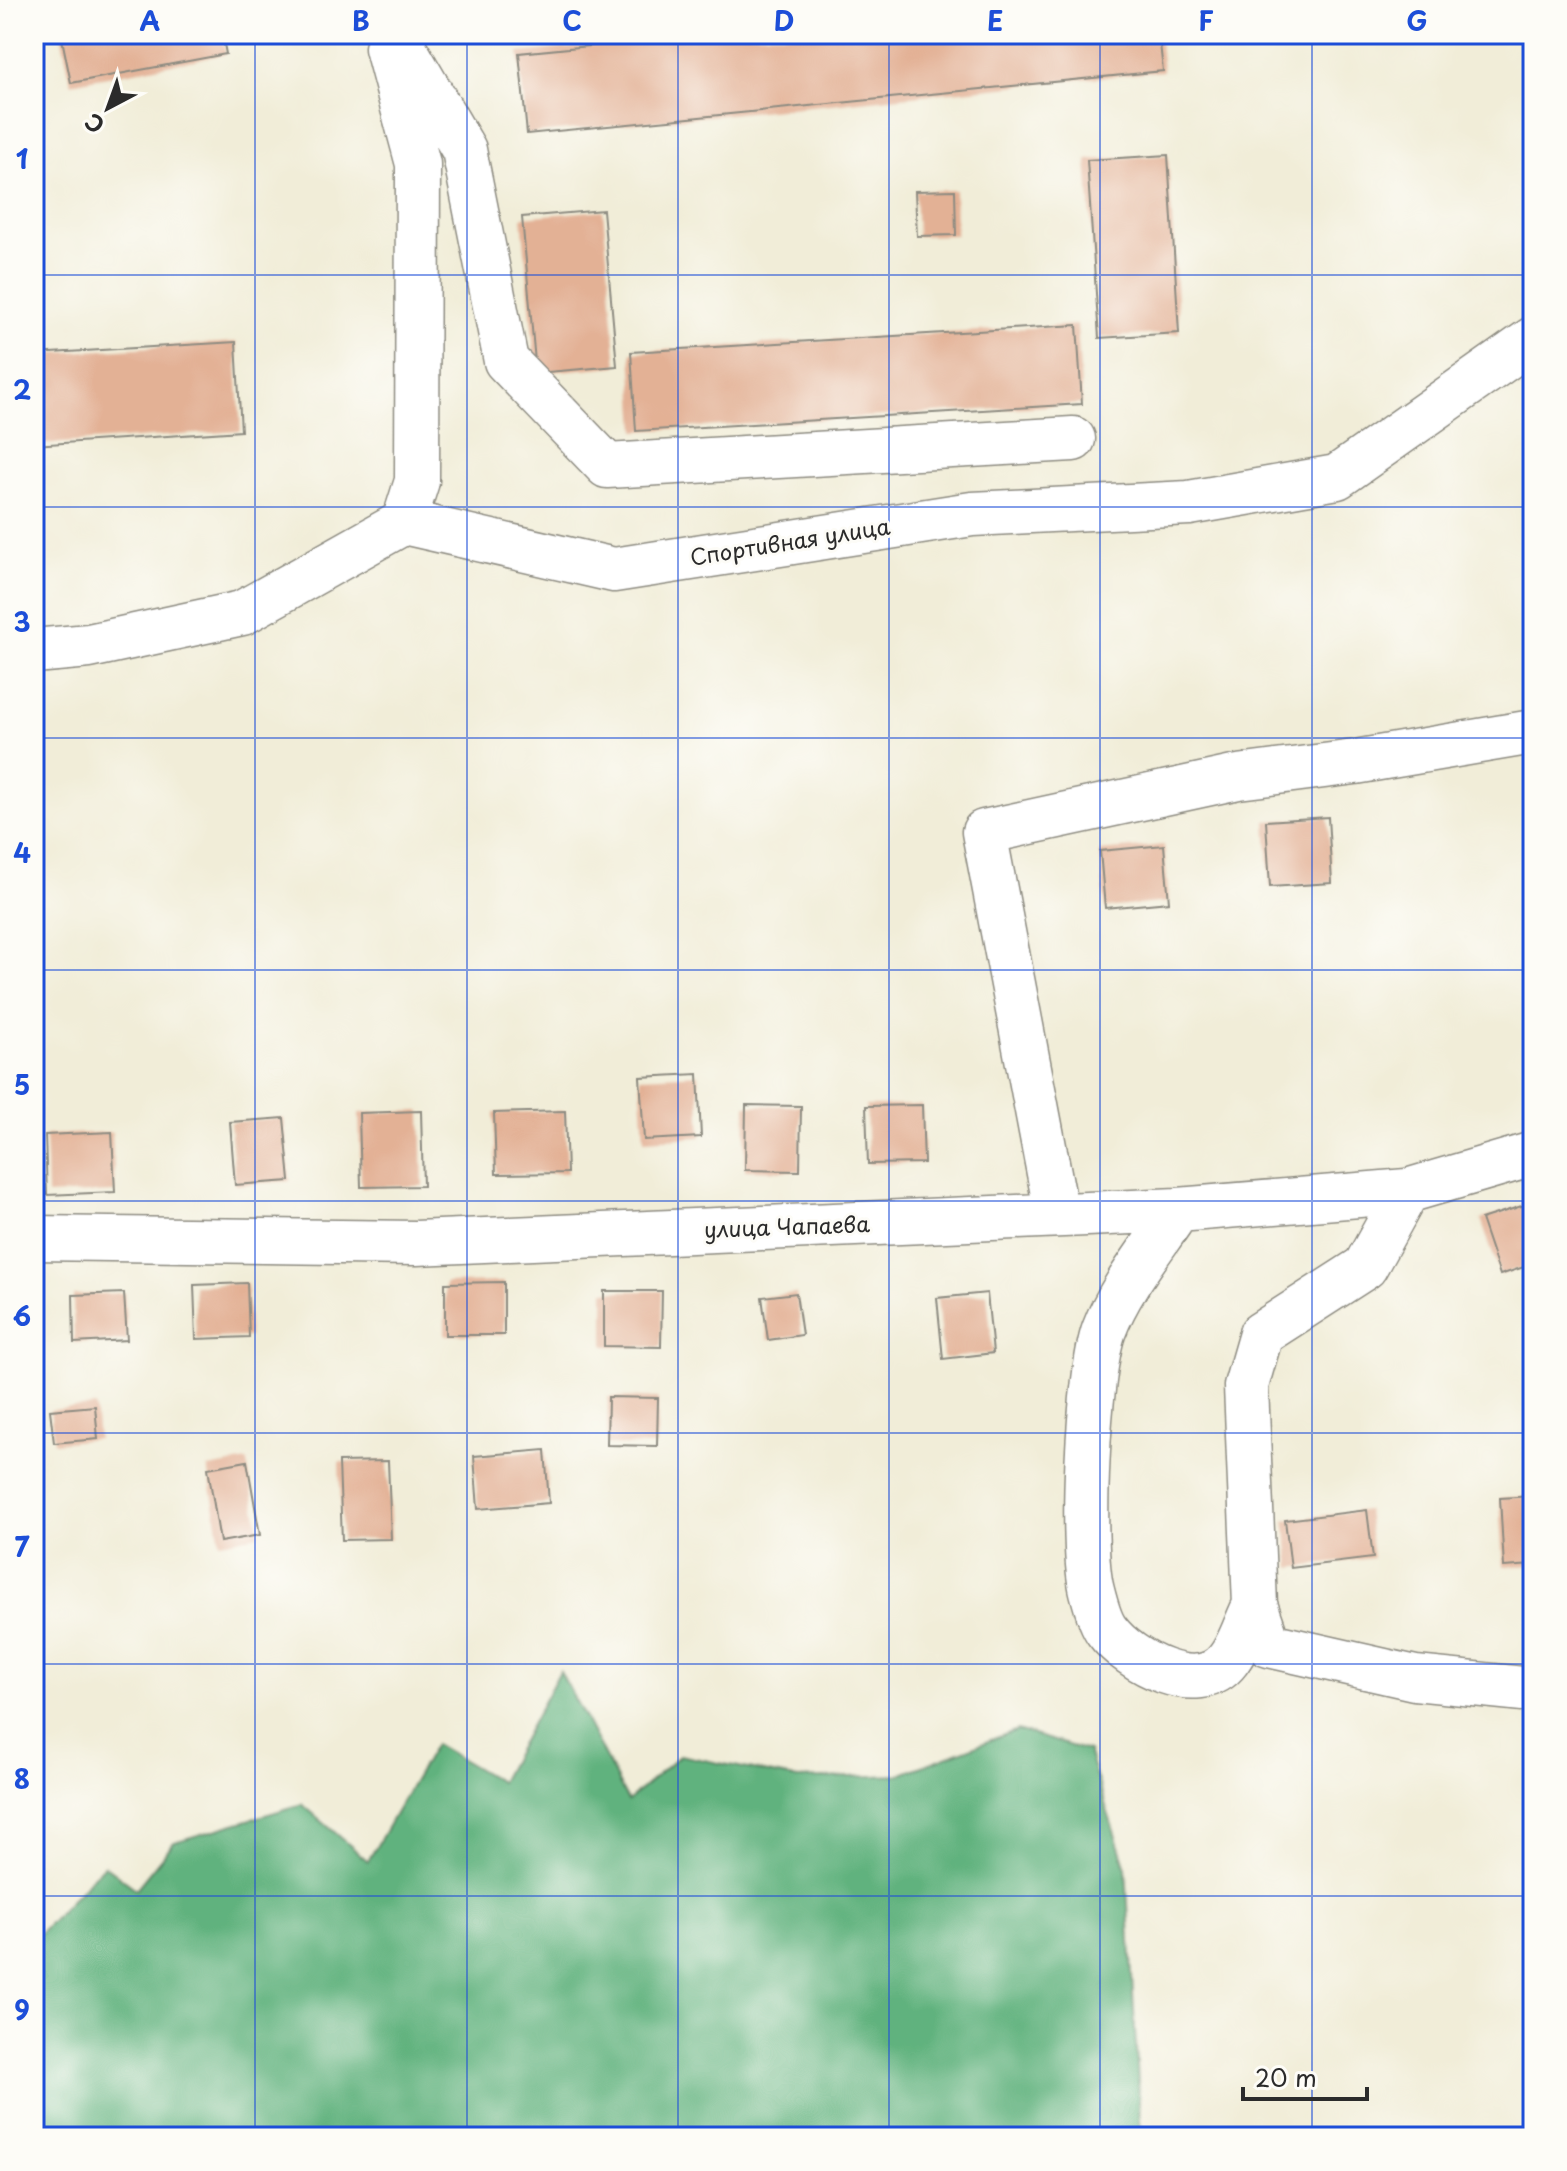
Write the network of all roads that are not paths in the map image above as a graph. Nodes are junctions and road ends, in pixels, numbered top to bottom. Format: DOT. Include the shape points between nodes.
graph roads {
  1 [pos="383,34"];
  2 [pos="396,34"];
  3 [pos="1533,339"];
  4 [pos="1073,439"];
  5 [pos="404,522"];
  6 [pos="34,651"];
  7 [pos="1533,732"];
  8 [pos="1533,1154"];
  9 [pos="1407,1191"];
  10 [pos="1178,1210"];
  11 [pos="1057,1215"];
  12 [pos="34,1238"];
  13 [pos="1255,1605"];
  14 [pos="1533,1690"];
  1 -- 5 [label="street" via="418,164 417,481"];
  2 -- 4 [label="street" via="464,150 506,361 607,466"];
  3 -- 5 [label="street, Спортивная улица" via="1337,477 1189,503 972,514 614,570"];
  5 -- 6 [label="street" via="242,613 89,646"];
  7 -- 11 [label="street" via="1238,777 984,832"];
  8 -- 9 [label="street, улица Чапаева"];
  9 -- 10 [label="street, улица Чапаева"];
  9 -- 13 [label="street" via="1365,1267 1261,1334 1246,1386"];
  10 -- 11 [label="street, улица Чапаева"];
  10 -- 13 [label="street" via="1104,1330 1092,1410 1087,1518 1091,1590 1107,1631 1169,1676 1204,1675 1227,1662"];
  11 -- 12 [label="street, улица Чапаева" via="416,1243"];
  13 -- 14 [label="street" via="1269,1645 1415,1678"];
}
